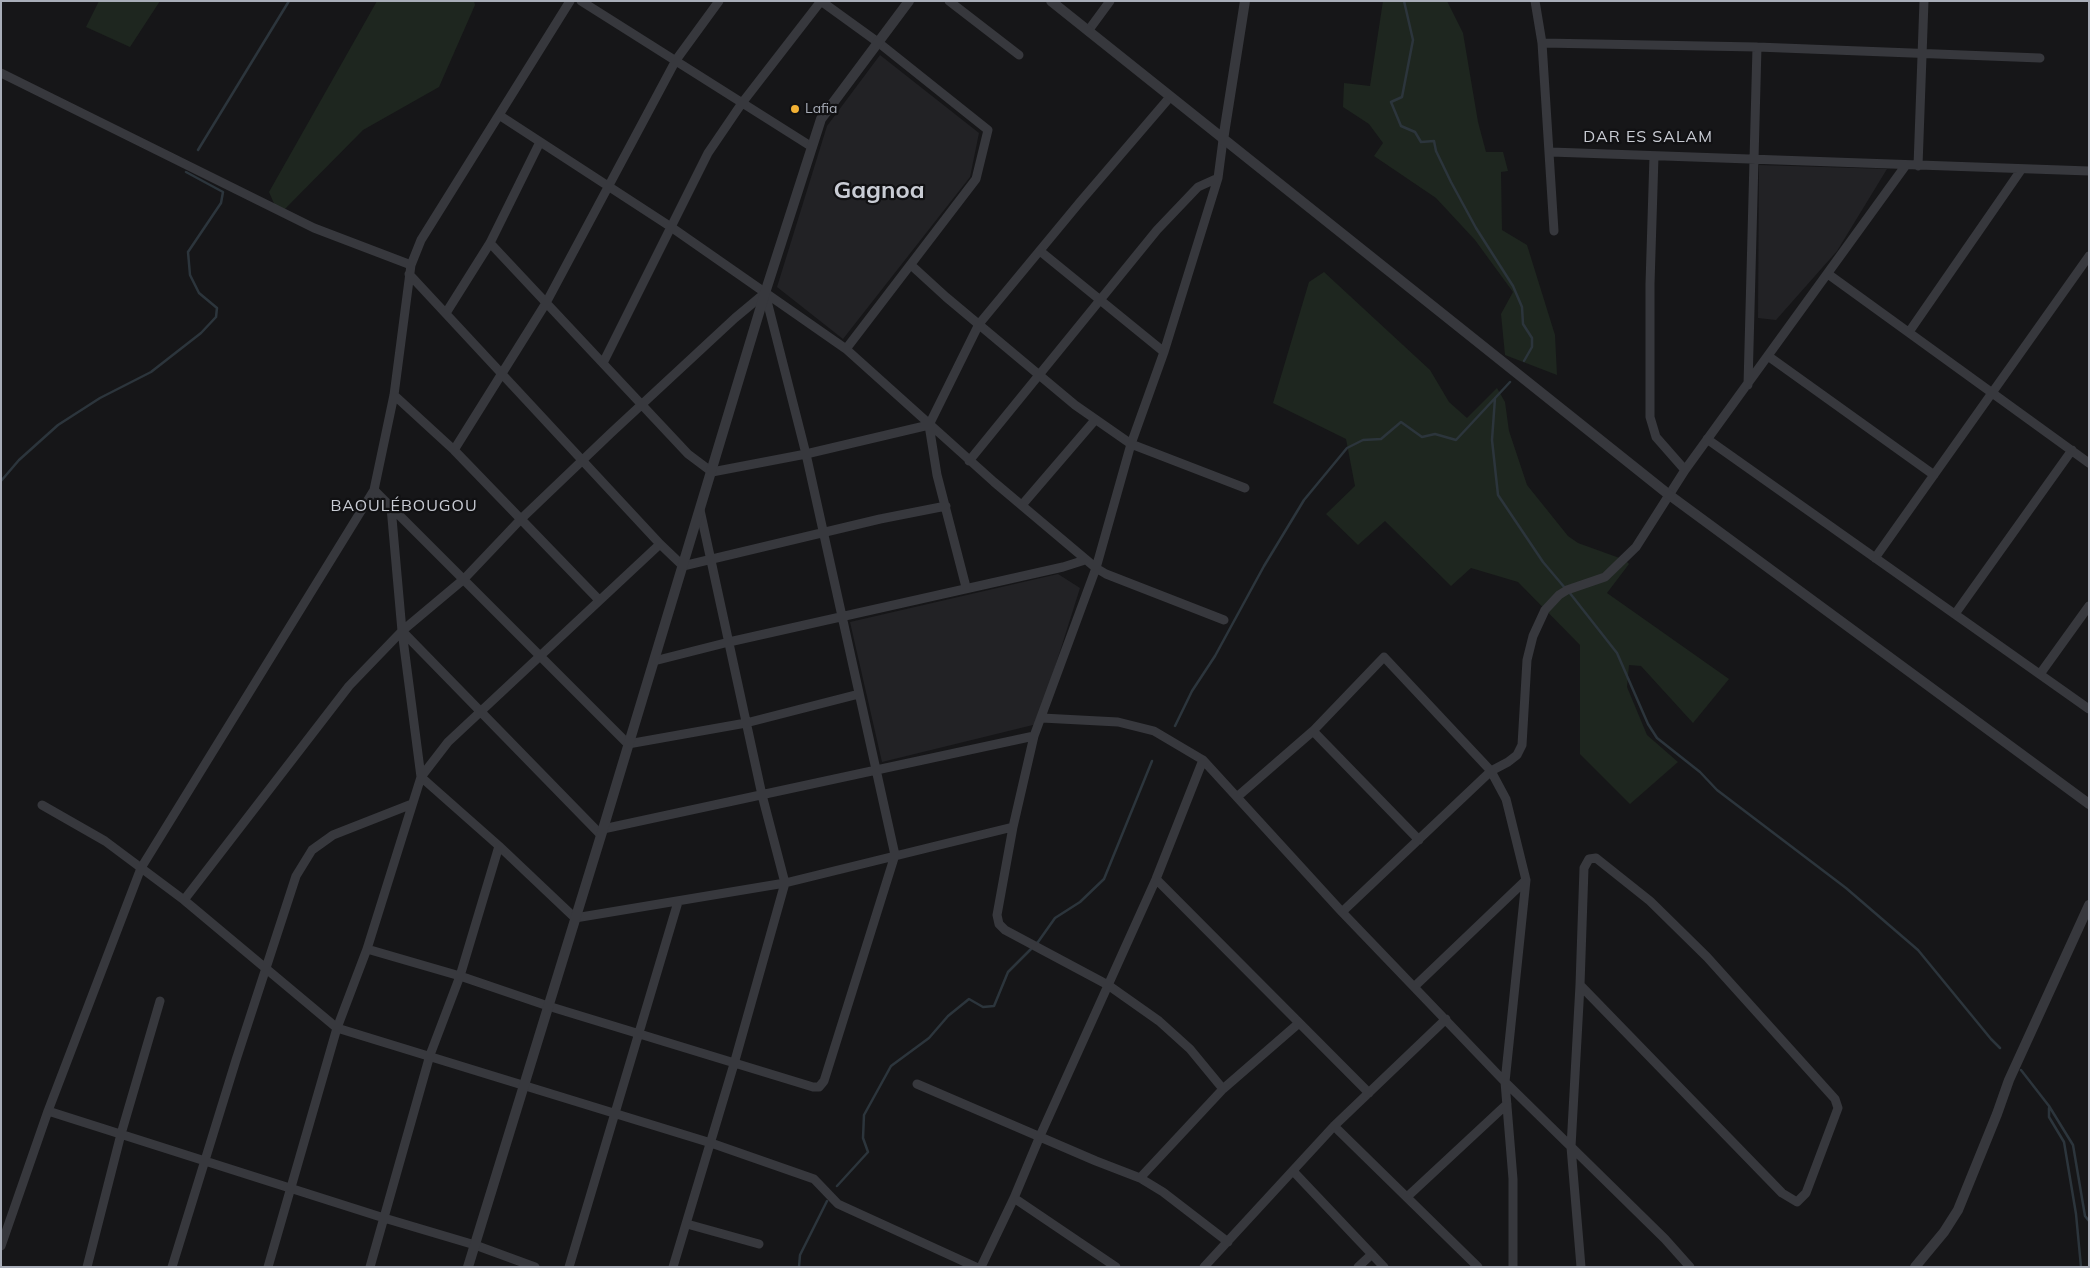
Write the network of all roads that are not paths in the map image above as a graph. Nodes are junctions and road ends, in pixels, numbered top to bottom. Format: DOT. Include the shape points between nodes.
graph roads {
  1 [pos="570,1"];
  2 [pos="582,1"];
  3 [pos="719,1"];
  4 [pos="821,1"];
  5 [pos="909,1"];
  6 [pos="949,1"];
  7 [pos="1051,1"];
  8 [pos="1110,1"];
  9 [pos="1244,1"];
  10 [pos="1535,1"];
  11 [pos="1924,1"];
  12 [pos="1088,31"];
  13 [pos="879,43"];
  14 [pos="1542,43"];
  15 [pos="1757,47"];
  16 [pos="1922,53"];
  17 [pos="1019,55"];
  18 [pos="2040,58"];
  19 [pos="676,60"];
  20 [pos="1,73"];
  21 [pos="1170,98"];
  22 [pos="742,103"];
  23 [pos="499,115"];
  24 [pos="1223,140"];
  25 [pos="540,142"];
  26 [pos="812,147"];
  27 [pos="1550,152"];
  28 [pos="1654,156"];
  29 [pos="1753,159"];
  30 [pos="1906,166"];
  31 [pos="1918,166"];
  32 [pos="2021,170"];
  33 [pos="2089,171"];
  34 [pos="1218,178"];
  35 [pos="608,186"];
  36 [pos="671,227"];
  37 [pos="1554,231"];
  38 [pos="490,243"];
  39 [pos="1040,251"];
  40 [pos="2089,256"];
  41 [pos="911,266"];
  42 [pos="410,270"];
  43 [pos="1828,274"];
  44 [pos="765,293"];
  45 [pos="1100,301"];
  46 [pos="546,303"];
  47 [pos="446,314"];
  48 [pos="980,324"];
  49 [pos="1909,332"];
  50 [pos="846,349"];
  51 [pos="1164,352"];
  52 [pos="1768,356"];
  53 [pos="603,363"];
  54 [pos="501,372"];
  55 [pos="1039,375"];
  56 [pos="1748,386"];
  57 [pos="1992,392"];
  58 [pos="394,395"];
  59 [pos="642,404"];
  60 [pos="1095,420"];
  61 [pos="929,426"];
  62 [pos="1707,439"];
  63 [pos="1131,444"];
  64 [pos="454,450"];
  65 [pos="2072,450"];
  66 [pos="806,454"];
  67 [pos="583,460"];
  68 [pos="969,461"];
  69 [pos="2089,463"];
  70 [pos="1685,470"];
  71 [pos="712,472"];
  72 [pos="1934,475"];
  73 [pos="1246,488"];
  74 [pos="374,490"];
  75 [pos="1668,494"];
  76 [pos="1022,505"];
  77 [pos="946,506"];
  78 [pos="391,507"];
  79 [pos="700,510"];
  80 [pos="521,519"];
  81 [pos="823,533"];
  82 [pos="660,544"];
  83 [pos="1875,558"];
  84 [pos="711,560"];
  85 [pos="1085,560"];
  86 [pos="683,566"];
  87 [pos="1096,568"];
  88 [pos="464,579"];
  89 [pos="966,587"];
  90 [pos="599,600"];
  91 [pos="2089,606"];
  92 [pos="1955,614"];
  93 [pos="842,616"];
  94 [pos="1224,620"];
  95 [pos="402,631"];
  96 [pos="729,642"];
  97 [pos="541,655"];
  98 [pos="654,661"];
  99 [pos="2040,674"];
  100 [pos="859,694"];
  101 [pos="2089,709"];
  102 [pos="481,711"];
  103 [pos="1042,718"];
  104 [pos="746,722"];
  105 [pos="1313,731"];
  106 [pos="1034,736"];
  107 [pos="628,744"];
  108 [pos="1204,760"];
  109 [pos="876,770"];
  110 [pos="1491,771"];
  111 [pos="421,777"];
  112 [pos="762,795"];
  113 [pos="1237,797"];
  114 [pos="412,804"];
  115 [pos="2089,804"];
  116 [pos="42,805"];
  117 [pos="1014,827"];
  118 [pos="602,832"];
  119 [pos="1419,840"];
  120 [pos="499,846"];
  121 [pos="895,854"];
  122 [pos="140,868"];
  123 [pos="1156,879"];
  124 [pos="1526,880"];
  125 [pos="786,883"];
  126 [pos="184,900"];
  127 [pos="678,902"];
  128 [pos="2089,905"];
  129 [pos="1342,912"];
  130 [pos="575,918"];
  131 [pos="2085,924"];
  132 [pos="366,949"];
  133 [pos="265,968"];
  134 [pos="460,976"];
  135 [pos="1108,985"];
  136 [pos="1580,985"];
  137 [pos="1414,987"];
  138 [pos="160,1002"];
  139 [pos="548,1006"];
  140 [pos="1446,1019"];
  141 [pos="1299,1023"];
  142 [pos="337,1028"];
  143 [pos="639,1033"];
  144 [pos="430,1055"];
  145 [pos="734,1064"];
  146 [pos="1505,1082"];
  147 [pos="917,1084"];
  148 [pos="524,1086"];
  149 [pos="1223,1089"];
  150 [pos="1369,1093"];
  151 [pos="1507,1104"];
  152 [pos="48,1111"];
  153 [pos="615,1114"];
  154 [pos="1334,1126"];
  155 [pos="121,1134"];
  156 [pos="1040,1136"];
  157 [pos="711,1143"];
  158 [pos="1571,1147"];
  159 [pos="204,1160"];
  160 [pos="1293,1171"];
  161 [pos="1140,1178"];
  162 [pos="291,1188"];
  163 [pos="1407,1197"];
  164 [pos="1014,1198"];
  165 [pos="384,1218"];
  166 [pos="687,1224"];
  167 [pos="1228,1242"];
  168 [pos="759,1244"];
  169 [pos="475,1245"];
  170 [pos="1,1246"];
  171 [pos="1372,1254"];
  172 [pos="87,1267"];
  173 [pos="172,1267"];
  174 [pos="268,1267"];
  175 [pos="370,1267"];
  176 [pos="468,1267"];
  177 [pos="535,1267"];
  178 [pos="569,1267"];
  179 [pos="673,1267"];
  180 [pos="976,1267"];
  181 [pos="981,1267"];
  182 [pos="1116,1267"];
  183 [pos="1204,1267"];
  184 [pos="1358,1267"];
  185 [pos="1384,1267"];
  186 [pos="1478,1267"];
  187 [pos="1513,1267"];
  188 [pos="1581,1267"];
  189 [pos="1690,1267"];
  190 [pos="1915,1267"];
  1 -- 23 [label="street"];
  2 -- 19 [label="street"];
  3 -- 19 [label="street"];
  4 -- 13 [label="street"];
  4 -- 22 [label="street"];
  5 -- 13 [label="street"];
  6 -- 17 [label="street"];
  7 -- 12 [label="street"];
  8 -- 12 [label="street"];
  9 -- 24 [label="street"];
  10 -- 14 [label="street"];
  11 -- 16 [label="street"];
  12 -- 21 [label="street"];
  13 -- 26 [label="street" via="820,119"];
  13 -- 41 [label="street" via="988,130 976,179"];
  14 -- 15 [label="street"];
  14 -- 27 [label="street"];
  15 -- 16 [label="street"];
  15 -- 29 [label="street"];
  16 -- 18 [label="street"];
  16 -- 31 [label="street"];
  19 -- 22 [label="street"];
  19 -- 35 [label="street"];
  20 -- 42 [label="street" via="314,228"];
  21 -- 24 [label="street"];
  21 -- 39 [label="street"];
  22 -- 26 [label="street"];
  22 -- 36 [label="street" via="708,153"];
  23 -- 25 [label="street"];
  23 -- 42 [label="street" via="421,240"];
  24 -- 34 [label="street"];
  24 -- 75 [label="street"];
  25 -- 35 [label="street"];
  25 -- 38 [label="street"];
  26 -- 44 [label="street"];
  27 -- 28 [label="street"];
  27 -- 37 [label="street"];
  28 -- 29 [label="street"];
  28 -- 70 [label="street" via="1650,417 1656,437"];
  29 -- 30 [label="street"];
  29 -- 56 [label="street"];
  30 -- 31 [label="street"];
  30 -- 43 [label="street"];
  31 -- 32 [label="street"];
  32 -- 33 [label="street"];
  32 -- 49 [label="street"];
  34 -- 45 [label="street" via="1198,187 1157,230"];
  34 -- 51 [label="street"];
  35 -- 36 [label="street"];
  35 -- 46 [label="street"];
  36 -- 44 [label="street"];
  36 -- 53 [label="street"];
  38 -- 46 [label="street"];
  38 -- 47 [label="street"];
  39 -- 45 [label="street"];
  39 -- 48 [label="street"];
  40 -- 57 [label="street"];
  41 -- 48 [label="street"];
  41 -- 50 [label="street"];
  42 -- 47 [label="street"];
  42 -- 58 [label="street"];
  43 -- 49 [label="street"];
  43 -- 52 [label="street"];
  44 -- 50 [label="street"];
  44 -- 59 [label="street"];
  44 -- 66 [label="street"];
  44 -- 71 [label="street"];
  45 -- 51 [label="street"];
  45 -- 55 [label="street"];
  46 -- 53 [label="street"];
  46 -- 54 [label="street"];
  47 -- 54 [label="street"];
  48 -- 55 [label="street"];
  48 -- 61 [label="street"];
  49 -- 57 [label="street"];
  50 -- 61 [label="street"];
  51 -- 63 [label="street"];
  52 -- 56 [label="street"];
  52 -- 72 [label="street"];
  53 -- 59 [label="street"];
  54 -- 64 [label="street"];
  54 -- 67 [label="street"];
  55 -- 60 [label="street"];
  55 -- 68 [label="street"];
  56 -- 62 [label="street"];
  57 -- 65 [label="street"];
  57 -- 72 [label="street"];
  58 -- 64 [label="street"];
  58 -- 74 [label="street"];
  59 -- 67 [label="street"];
  59 -- 71 [label="street" via="688,454"];
  60 -- 63 [label="street"];
  60 -- 76 [label="street"];
  61 -- 66 [label="street"];
  61 -- 68 [label="street"];
  61 -- 77 [label="street"];
  62 -- 70 [label="street"];
  62 -- 83 [label="street"];
  63 -- 73 [label="street"];
  63 -- 87 [label="street"];
  64 -- 80 [label="street"];
  65 -- 69 [label="street"];
  65 -- 92 [label="street"];
  66 -- 71 [label="street"];
  66 -- 81 [label="street"];
  67 -- 80 [label="street"];
  67 -- 82 [label="street"];
  68 -- 76 [label="street"];
  70 -- 75 [label="street"];
  71 -- 79 [label="street"];
  72 -- 83 [label="street"];
  74 -- 78 [label="street"];
  74 -- 122 [label="street"];
  75 -- 110 [label="street" via="1645,534 1626,558 1604,577 1559,595 1545,610 1527,660 1522,745 1518,755"];
  75 -- 115 [label="street"];
  76 -- 85 [label="street"];
  77 -- 81 [label="street"];
  77 -- 89 [label="street"];
  78 -- 88 [label="street"];
  78 -- 95 [label="street"];
  79 -- 84 [label="street"];
  79 -- 86 [label="street"];
  80 -- 88 [label="street"];
  80 -- 90 [label="street"];
  81 -- 84 [label="street"];
  81 -- 93 [label="street"];
  82 -- 86 [label="street"];
  82 -- 90 [label="street"];
  83 -- 92 [label="street"];
  84 -- 86 [label="street"];
  84 -- 96 [label="street"];
  85 -- 87 [label="street"];
  85 -- 89 [label="street"];
  86 -- 98 [label="street"];
  87 -- 94 [label="street"];
  87 -- 103 [label="street"];
  88 -- 95 [label="street"];
  88 -- 97 [label="street"];
  89 -- 93 [label="street"];
  90 -- 97 [label="street"];
  91 -- 99 [label="street"];
  92 -- 99 [label="street"];
  93 -- 96 [label="street"];
  93 -- 100 [label="street"];
  95 -- 102 [label="street"];
  95 -- 111 [label="street"];
  95 -- 126 [label="street" via="349,686"];
  96 -- 98 [label="street"];
  96 -- 104 [label="street"];
  97 -- 102 [label="street"];
  97 -- 107 [label="street"];
  98 -- 107 [label="street"];
  99 -- 101 [label="street"];
  100 -- 104 [label="street"];
  100 -- 109 [label="street"];
  102 -- 111 [label="street" via="448,742"];
  102 -- 118 [label="street"];
  103 -- 106 [label="street"];
  103 -- 108 [label="street" via="1118,722 1154,731"];
  104 -- 107 [label="street"];
  104 -- 112 [label="street"];
  105 -- 110 [label="street" via="1384,657"];
  105 -- 113 [label="street"];
  105 -- 119 [label="street"];
  106 -- 109 [label="street"];
  106 -- 117 [label="street"];
  107 -- 118 [label="street"];
  108 -- 113 [label="street"];
  108 -- 123 [label="street"];
  109 -- 112 [label="street"];
  109 -- 121 [label="street"];
  110 -- 119 [label="street"];
  110 -- 124 [label="street" via="1506,799"];
  111 -- 114 [label="street"];
  111 -- 120 [label="street"];
  112 -- 118 [label="street"];
  112 -- 125 [label="street"];
  113 -- 129 [label="street"];
  114 -- 132 [label="street"];
  114 -- 133 [label="street" via="333,835 312,850 296,876"];
  116 -- 122 [label="street" via="105,841"];
  117 -- 121 [label="street"];
  117 -- 135 [label="street" via="997,915 999,924"];
  118 -- 130 [label="street"];
  119 -- 129 [label="street"];
  120 -- 130 [label="street"];
  120 -- 134 [label="street"];
  121 -- 125 [label="street"];
  121 -- 145 [label="street" via="824,1081 819,1087 813,1087"];
  122 -- 126 [label="street"];
  122 -- 152 [label="street"];
  123 -- 135 [label="street"];
  123 -- 141 [label="street"];
  124 -- 137 [label="street"];
  124 -- 146 [label="street"];
  125 -- 127 [label="street"];
  125 -- 145 [label="street"];
  126 -- 133 [label="street"];
  127 -- 130 [label="street"];
  127 -- 143 [label="street"];
  128 -- 131 [label="street"];
  129 -- 137 [label="street"];
  130 -- 139 [label="street"];
  131 -- 190 [label="street" via="2009,1080 1958,1210"];
  132 -- 134 [label="street"];
  132 -- 142 [label="street"];
  133 -- 142 [label="street"];
  133 -- 159 [label="street"];
  134 -- 139 [label="street"];
  134 -- 144 [label="street"];
  135 -- 149 [label="street" via="1175,1034"];
  135 -- 156 [label="street"];
  136 -- 136 [label="street" via="1782,1193 1797,1202 1806,1193 1836,1118 1838,1108 1835,1099 1707,957 1650,901 1596,858 1589,859 1584,868"];
  136 -- 158 [label="street"];
  137 -- 140 [label="street"];
  138 -- 155 [label="street"];
  139 -- 143 [label="street"];
  139 -- 148 [label="street"];
  140 -- 146 [label="street"];
  140 -- 150 [label="street"];
  141 -- 149 [label="street"];
  141 -- 150 [label="street"];
  142 -- 144 [label="street"];
  142 -- 162 [label="street"];
  143 -- 145 [label="street"];
  143 -- 153 [label="street"];
  144 -- 148 [label="street"];
  144 -- 165 [label="street"];
  145 -- 157 [label="street"];
  146 -- 151 [label="street"];
  146 -- 158 [label="street"];
  147 -- 156 [label="street"];
  148 -- 153 [label="street"];
  148 -- 169 [label="street"];
  149 -- 161 [label="street"];
  150 -- 154 [label="street"];
  151 -- 163 [label="street"];
  151 -- 187 [label="street" via="1513,1178"];
  152 -- 155 [label="street"];
  152 -- 170 [label="street"];
  153 -- 157 [label="street"];
  153 -- 178 [label="street"];
  154 -- 160 [label="street"];
  154 -- 163 [label="street"];
  155 -- 159 [label="street"];
  155 -- 172 [label="street"];
  156 -- 161 [label="street"];
  156 -- 164 [label="street"];
  157 -- 166 [label="street"];
  157 -- 180 [label="street" via="814,1179 838,1204"];
  158 -- 188 [label="street"];
  158 -- 189 [label="street"];
  159 -- 162 [label="street"];
  159 -- 173 [label="street"];
  160 -- 167 [label="street"];
  160 -- 171 [label="street"];
  161 -- 167 [label="street"];
  162 -- 165 [label="street"];
  162 -- 174 [label="street"];
  163 -- 186 [label="street"];
  164 -- 181 [label="street"];
  164 -- 182 [label="street"];
  165 -- 169 [label="street"];
  165 -- 175 [label="street"];
  166 -- 168 [label="street"];
  166 -- 179 [label="street"];
  167 -- 183 [label="street"];
  169 -- 176 [label="street"];
  169 -- 177 [label="street"];
  171 -- 184 [label="street"];
  171 -- 185 [label="street"];
}
